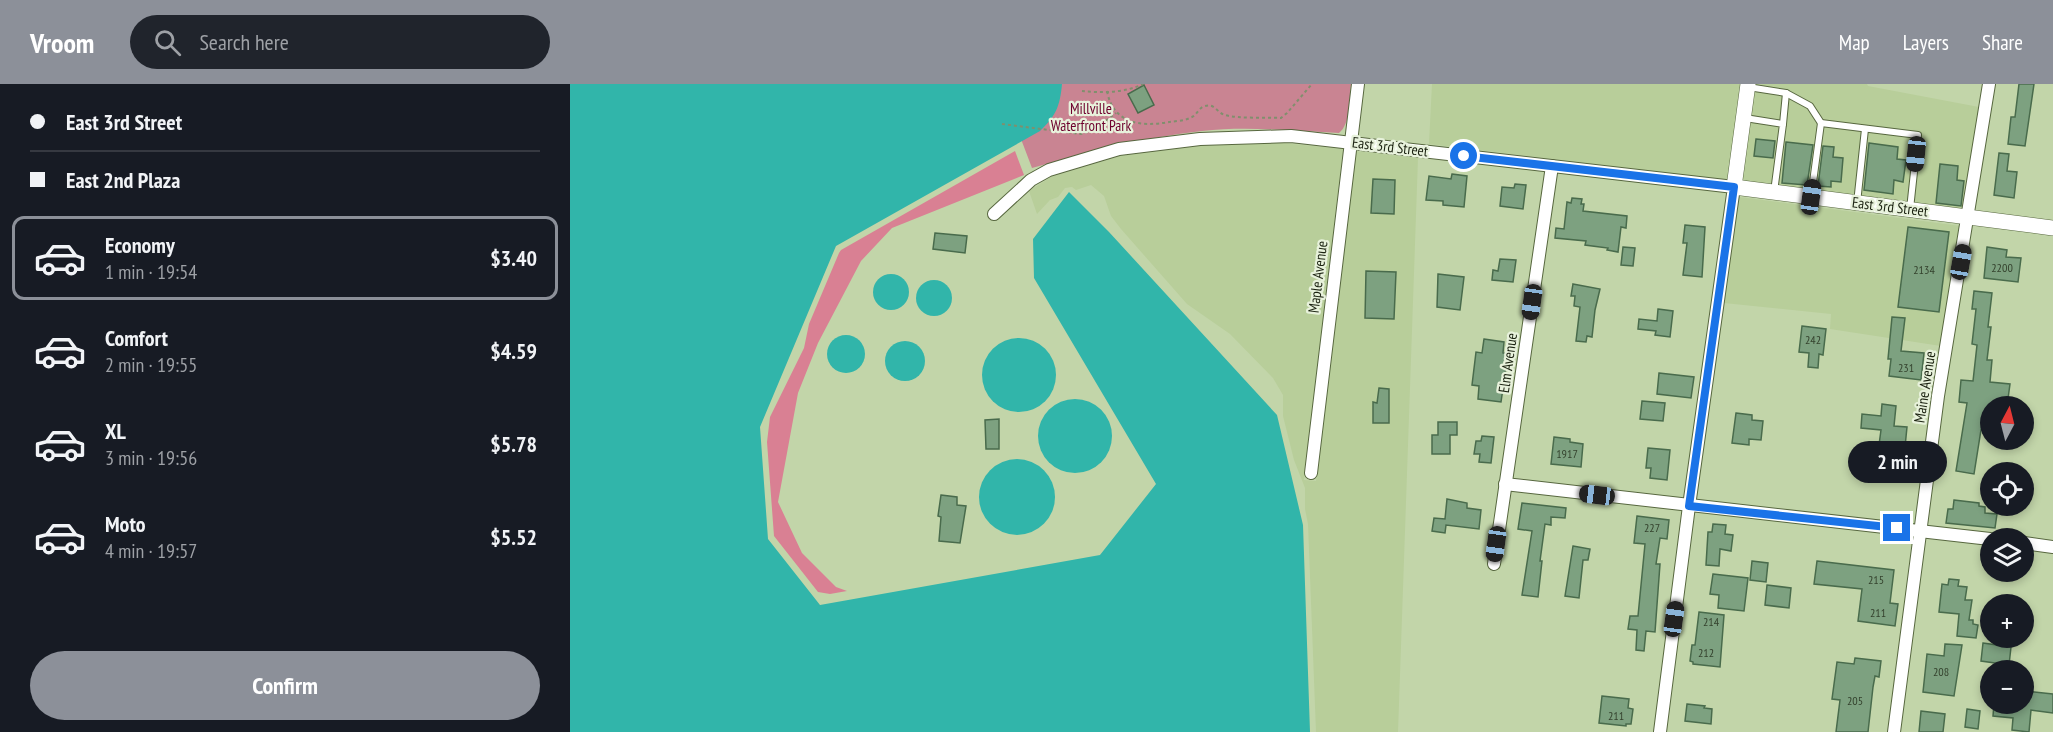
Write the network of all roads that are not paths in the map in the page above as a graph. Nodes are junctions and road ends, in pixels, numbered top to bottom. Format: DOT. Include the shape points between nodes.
graph roads {
  1 [pos="1358,84"];
  2 [pos="1989,84"];
  3 [pos="1748,86"];
  4 [pos="1786,93"];
  5 [pos="1742,118"];
  6 [pos="1821,123"];
  7 [pos="1783,124"];
  8 [pos="1865,129"];
  9 [pos="1350,142"];
  10 [pos="1552,166"];
  11 [pos="1734,187"];
  12 [pos="1774,192"];
  13 [pos="1811,197"];
  14 [pos="1857,203"];
  15 [pos="1910,210"];
  16 [pos="994,214"];
  17 [pos="1969,217"];
  18 [pos="2053,228"];
  19 [pos="1311,473"];
  20 [pos="1505,484"];
  21 [pos="1689,506"];
  22 [pos="1920,531"];
  23 [pos="1980,538"];
  24 [pos="2034,544"];
  25 [pos="2053,547"];
  26 [pos="1494,564"];
  27 [pos="1660,732"];
  28 [pos="1894,732"];
  1 -- 9 [label="street, Maple Avenue"];
  2 -- 17 [label="street, Maine Avenue"];
  3 -- 4 [label="lane"];
  3 -- 5 [label="street"];
  4 -- 6 [label="lane" via="1810,106"];
  4 -- 7 [label="lane"];
  5 -- 7 [label="lane"];
  5 -- 11 [label="street"];
  6 -- 8 [label="lane"];
  6 -- 13 [label="lane"];
  7 -- 12 [label="lane"];
  8 -- 14 [label="lane"];
  8 -- 15 [label="lane" via="1918,135"];
  9 -- 10 [label="street, East 3rd Street"];
  9 -- 16 [label="street, East 3rd Street" via="1267,136 1119,149 1049,170 1031,180"];
  9 -- 19 [label="street, Maple Avenue"];
  10 -- 11 [label="street, East 3rd Street"];
  10 -- 20 [label="street, Elm Avenue"];
  11 -- 12 [label="street, East 3rd Street"];
  11 -- 21 [label="street"];
  12 -- 13 [label="street, East 3rd Street"];
  13 -- 14 [label="street, East 3rd Street"];
  14 -- 15 [label="street, East 3rd Street"];
  15 -- 17 [label="street, East 3rd Street"];
  17 -- 18 [label="street, East 3rd Street"];
  17 -- 22 [label="street, Maine Avenue" via="1938,396"];
  20 -- 21 [label="street"];
  20 -- 26 [label="street, Elm Avenue"];
  21 -- 22 [label="street"];
  21 -- 27 [label="street"];
  22 -- 23 [label="street"];
  22 -- 28 [label="street, Maine Avenue"];
  24 -- 25 [label="street"];
}
